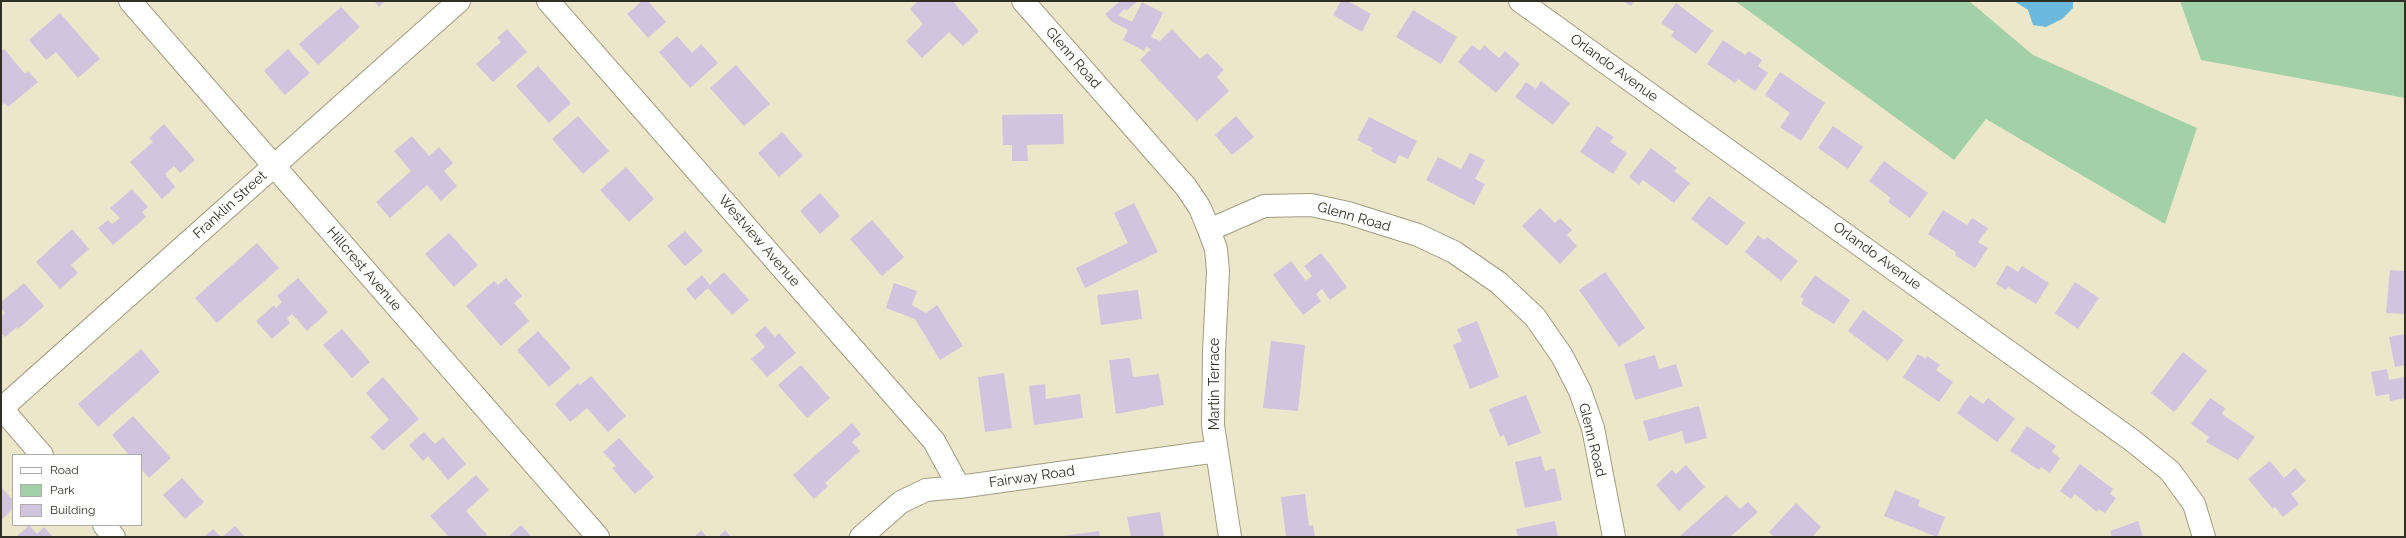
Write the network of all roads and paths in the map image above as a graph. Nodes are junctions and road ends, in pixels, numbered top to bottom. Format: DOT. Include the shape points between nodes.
graph roads {
  1 [pos="130,1"];
  2 [pos="459,1"];
  3 [pos="548,1"];
  4 [pos="1023,1"];
  5 [pos="1520,1"];
  6 [pos="274,166"];
  7 [pos="1209,230"];
  8 [pos="1,408"];
  9 [pos="1217,451"];
  10 [pos="41,454"];
  11 [pos="959,487"];
  12 [pos="105,526"];
  13 [pos="114,537"];
  14 [pos="598,537"];
  15 [pos="861,537"];
  16 [pos="1230,537"];
  17 [pos="1614,537"];
  18 [pos="2204,537"];
  1 -- 6 [label="street, Hillcrest Avenue"];
  2 -- 6 [label="street, Franklin Street"];
  3 -- 11 [label="street, Westview Avenue" via="934,441 944,455"];
  4 -- 7 [label="street, Glenn Road" via="1186,187 1200,208"];
  5 -- 18 [label="street, Orlando Avenue" via="2133,441 2170,471 2194,504"];
  6 -- 8 [label="street, Franklin Street"];
  6 -- 14 [label="street, Hillcrest Avenue"];
  7 -- 9 [label="street, Martin Terrace" via="1216,249 1218,271 1213,425"];
  7 -- 17 [label="street, Glenn Road" via="1264,206 1311,205 1348,213 1418,236 1454,252 1499,282 1534,316 1562,356 1580,391 1592,428"];
  8 -- 10 [label="street"];
  9 -- 11 [label="street, Fairway Road"];
  9 -- 16 [label="street, Martin Terrace"];
  11 -- 15 [label="street, Fairway Road" via="940,487 914,494"];
  12 -- 13 [label="street"];
}
